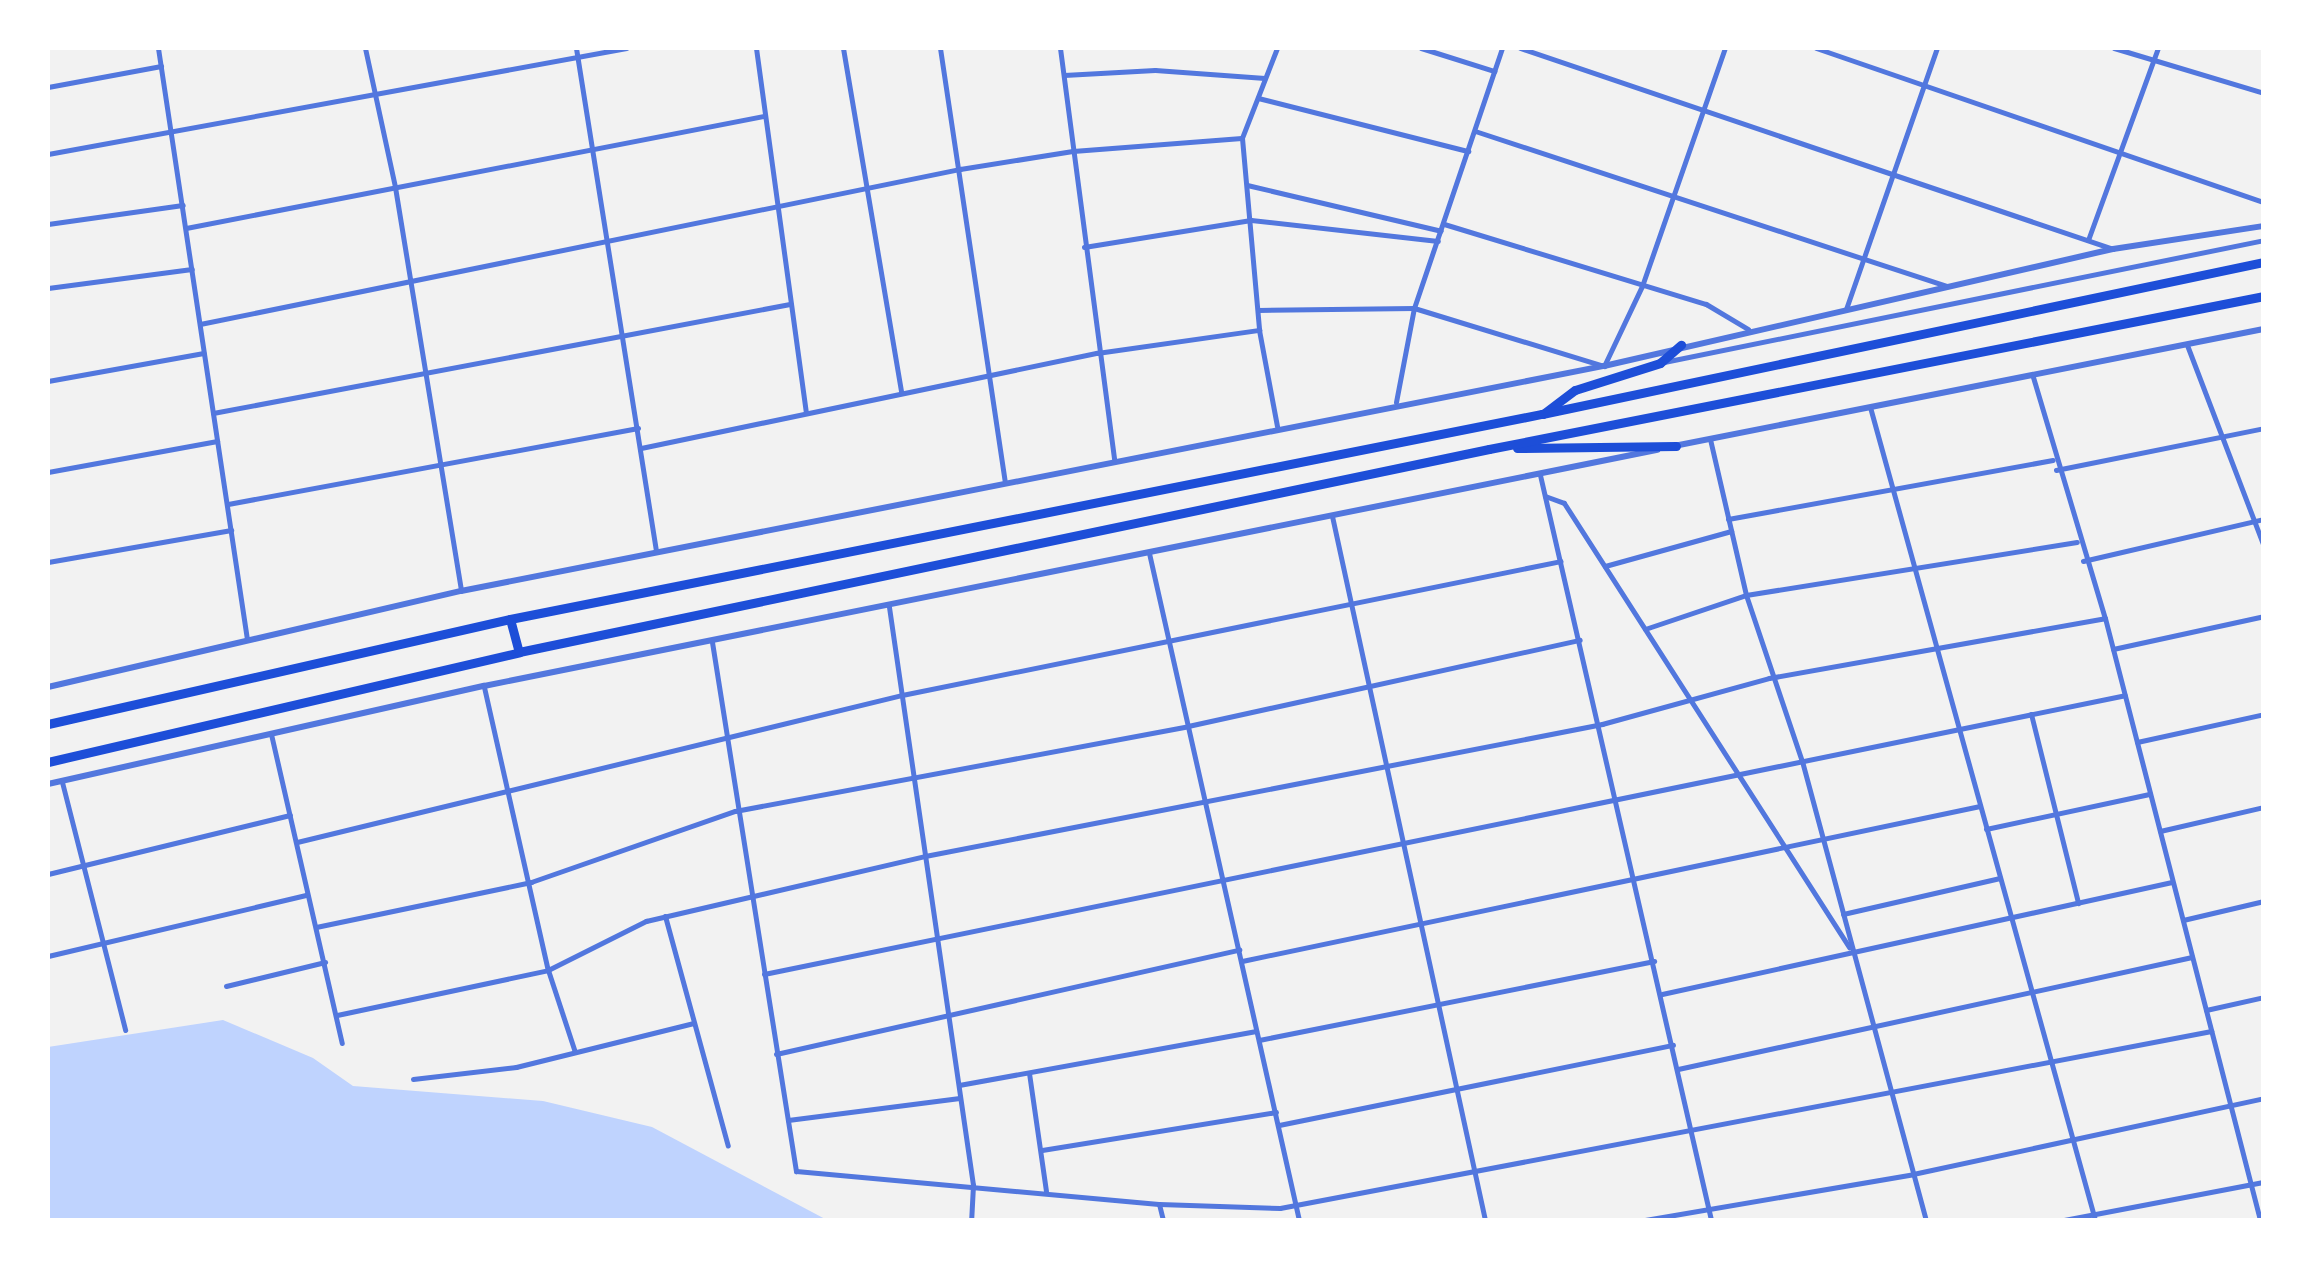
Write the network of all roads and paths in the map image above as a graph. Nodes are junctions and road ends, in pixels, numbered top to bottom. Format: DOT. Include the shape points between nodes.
graph roads {
  1 [pos="158,48"];
  2 [pos="365,48"];
  3 [pos="576,48"];
  4 [pos="626,48"];
  5 [pos="756,48"];
  6 [pos="843,48"];
  7 [pos="940,48"];
  8 [pos="1060,48"];
  9 [pos="1276,48"];
  10 [pos="1421,48"];
  11 [pos="1502,48"];
  12 [pos="1520,48"];
  13 [pos="1725,48"];
  14 [pos="1816,48"];
  15 [pos="1938,48"];
  16 [pos="2114,48"];
  17 [pos="2158,48"];
  18 [pos="578,61"];
  19 [pos="2154,61"];
  20 [pos="161,66"];
  21 [pos="1494,71"];
  22 [pos="1064,74"];
  23 [pos="1265,78"];
  24 [pos="1923,85"];
  25 [pos="48,86"];
  26 [pos="2264,93"];
  27 [pos="376,97"];
  28 [pos="1258,98"];
  29 [pos="1704,109"];
  30 [pos="764,116"];
  31 [pos="1475,131"];
  32 [pos="172,134"];
  33 [pos="1242,138"];
  34 [pos="592,148"];
  35 [pos="1073,151"];
  36 [pos="1468,151"];
  37 [pos="2116,153"];
  38 [pos="48,154"];
  39 [pos="960,169"];
  40 [pos="1894,174"];
  41 [pos="1247,185"];
  42 [pos="395,187"];
  43 [pos="868,187"];
  44 [pos="1672,198"];
  45 [pos="2264,202"];
  46 [pos="182,204"];
  47 [pos="773,209"];
  48 [pos="1252,220"];
  49 [pos="48,224"];
  50 [pos="1444,224"];
  51 [pos="2264,226"];
  52 [pos="186,228"];
  53 [pos="1441,232"];
  54 [pos="608,240"];
  55 [pos="2088,240"];
  56 [pos="2264,240"];
  57 [pos="1438,241"];
  58 [pos="1084,247"];
  59 [pos="2113,249"];
  60 [pos="1864,261"];
  61 [pos="2264,262"];
  62 [pos="192,269"];
  63 [pos="410,278"];
  64 [pos="1642,286"];
  65 [pos="1951,287"];
  66 [pos="48,288"];
  67 [pos="2264,296"];
  68 [pos="790,304"];
  69 [pos="1414,308"];
  70 [pos="1846,309"];
  71 [pos="1258,310"];
  72 [pos="200,324"];
  73 [pos="1748,329"];
  74 [pos="2264,329"];
  75 [pos="1259,330"];
  76 [pos="623,336"];
  77 [pos="1680,345"];
  78 [pos="2187,346"];
  79 [pos="1096,352"];
  80 [pos="204,353"];
  81 [pos="1660,363"];
  82 [pos="1604,366"];
  83 [pos="426,371"];
  84 [pos="986,374"];
  85 [pos="2032,377"];
  86 [pos="48,381"];
  87 [pos="902,392"];
  88 [pos="1396,402"];
  89 [pos="1870,407"];
  90 [pos="806,413"];
  91 [pos="214,414"];
  92 [pos="1542,414"];
  93 [pos="1276,426"];
  94 [pos="638,428"];
  95 [pos="2264,428"];
  96 [pos="2222,438"];
  97 [pos="1710,439"];
  98 [pos="218,441"];
  99 [pos="1676,446"];
  100 [pos="641,448"];
  101 [pos="1489,448"];
  102 [pos="1114,459"];
  103 [pos="2053,460"];
  104 [pos="439,464"];
  105 [pos="2056,470"];
  106 [pos="48,472"];
  107 [pos="1540,475"];
  108 [pos="1006,481"];
  109 [pos="1892,490"];
  110 [pos="1545,496"];
  111 [pos="227,504"];
  112 [pos="1332,516"];
  113 [pos="1728,519"];
  114 [pos="2264,519"];
  115 [pos="2254,521"];
  116 [pos="231,530"];
  117 [pos="1730,532"];
  118 [pos="2077,542"];
  119 [pos="2264,547"];
  120 [pos="656,552"];
  121 [pos="1149,553"];
  122 [pos="1561,561"];
  123 [pos="2083,561"];
  124 [pos="48,562"];
  125 [pos="1605,566"];
  126 [pos="1914,570"];
  127 [pos="461,591"];
  128 [pos="1746,595"];
  129 [pos="1346,604"];
  130 [pos="889,606"];
  131 [pos="2264,616"];
  132 [pos="2105,618"];
  133 [pos="510,619"];
  134 [pos="1645,629"];
  135 [pos="247,638"];
  136 [pos="1580,640"];
  137 [pos="712,642"];
  138 [pos="1170,642"];
  139 [pos="1936,646"];
  140 [pos="2113,649"];
  141 [pos="519,652"];
  142 [pos="1769,678"];
  143 [pos="484,686"];
  144 [pos="48,687"];
  145 [pos="1368,687"];
  146 [pos="902,695"];
  147 [pos="2125,695"];
  148 [pos="1690,702"];
  149 [pos="2031,714"];
  150 [pos="2264,714"];
  151 [pos="48,724"];
  152 [pos="1602,724"];
  153 [pos="1188,726"];
  154 [pos="1958,727"];
  155 [pos="271,734"];
  156 [pos="727,739"];
  157 [pos="2137,742"];
  158 [pos="1802,761"];
  159 [pos="48,762"];
  160 [pos="1386,764"];
  161 [pos="914,774"];
  162 [pos="1741,774"];
  163 [pos="64,782"];
  164 [pos="48,785"];
  165 [pos="510,791"];
  166 [pos="2150,793"];
  167 [pos="1206,802"];
  168 [pos="1619,802"];
  169 [pos="1980,806"];
  170 [pos="2264,808"];
  171 [pos="735,811"];
  172 [pos="290,814"];
  173 [pos="2056,814"];
  174 [pos="1986,829"];
  175 [pos="2160,831"];
  176 [pos="1823,840"];
  177 [pos="296,842"];
  178 [pos="1403,844"];
  179 [pos="1786,848"];
  180 [pos="926,856"];
  181 [pos="84,864"];
  182 [pos="48,874"];
  183 [pos="2000,878"];
  184 [pos="1224,880"];
  185 [pos="531,882"];
  186 [pos="1637,882"];
  187 [pos="2173,882"];
  188 [pos="309,894"];
  189 [pos="749,896"];
  190 [pos="2264,901"];
  191 [pos="2078,903"];
  192 [pos="1843,914"];
  193 [pos="664,916"];
  194 [pos="2010,916"];
  195 [pos="2183,920"];
  196 [pos="1420,924"];
  197 [pos="316,927"];
  198 [pos="938,938"];
  199 [pos="103,941"];
  200 [pos="1239,950"];
  201 [pos="1854,954"];
  202 [pos="48,956"];
  203 [pos="2192,957"];
  204 [pos="1242,961"];
  205 [pos="1655,961"];
  206 [pos="325,962"];
  207 [pos="548,970"];
  208 [pos="764,974"];
  209 [pos="226,986"];
  210 [pos="2030,988"];
  211 [pos="1662,994"];
  212 [pos="2264,997"];
  213 [pos="1440,1004"];
  214 [pos="2206,1010"];
  215 [pos="948,1012"];
  216 [pos="337,1016"];
  217 [pos="694,1023"];
  218 [pos="1873,1025"];
  219 [pos="125,1030"];
  220 [pos="2211,1030"];
  221 [pos="1257,1031"];
  222 [pos="1260,1040"];
  223 [pos="342,1043"];
  224 [pos="1673,1045"];
  225 [pos="575,1052"];
  226 [pos="776,1054"];
  227 [pos="2050,1060"];
  228 [pos="1678,1068"];
  229 [pos="1030,1073"];
  230 [pos="412,1080"];
  231 [pos="959,1085"];
  232 [pos="1456,1088"];
  233 [pos="1891,1092"];
  234 [pos="960,1098"];
  235 [pos="2264,1098"];
  236 [pos="2230,1105"];
  237 [pos="1276,1112"];
  238 [pos="788,1120"];
  239 [pos="1278,1125"];
  240 [pos="1691,1128"];
  241 [pos="2072,1140"];
  242 [pos="728,1146"];
  243 [pos="1042,1150"];
  244 [pos="1475,1171"];
  245 [pos="1913,1174"];
  246 [pos="2264,1182"];
  247 [pos="2250,1184"];
  248 [pos="973,1185"];
  249 [pos="1046,1191"];
  250 [pos="1159,1204"];
  251 [pos="1296,1205"];
  252 [pos="1709,1208"];
  253 [pos="2094,1218"];
  254 [pos="971,1220"];
  255 [pos="1163,1220"];
  256 [pos="1299,1220"];
  257 [pos="1485,1220"];
  258 [pos="1645,1220"];
  259 [pos="1711,1220"];
  260 [pos="1926,1220"];
  261 [pos="2064,1220"];
  262 [pos="2260,1220"];
  1 -- 20 [label="street"];
  2 -- 27 [label="street"];
  3 -- 18 [label="street"];
  4 -- 18 [label="street"];
  5 -- 30 [label="street"];
  6 -- 43 [label="street"];
  7 -- 39 [label="street"];
  8 -- 22 [label="street"];
  9 -- 23 [label="street"];
  10 -- 21 [label="street"];
  11 -- 21 [label="street"];
  12 -- 29 [label="street"];
  13 -- 29 [label="street"];
  14 -- 24 [label="street"];
  15 -- 24 [label="street"];
  16 -- 19 [label="street"];
  17 -- 19 [label="street"];
  18 -- 27 [label="street"];
  18 -- 34 [label="street"];
  19 -- 26 [label="street"];
  19 -- 37 [label="street"];
  20 -- 25 [label="street"];
  20 -- 32 [label="street"];
  21 -- 31 [label="street"];
  22 -- 23 [label="street" via="1155,70"];
  22 -- 35 [label="street"];
  23 -- 28 [label="street"];
  24 -- 37 [label="street"];
  24 -- 40 [label="street"];
  27 -- 32 [label="street"];
  27 -- 42 [label="street"];
  28 -- 33 [label="street"];
  28 -- 36 [label="street"];
  29 -- 40 [label="street"];
  29 -- 44 [label="street"];
  30 -- 34 [label="street"];
  30 -- 47 [label="street"];
  31 -- 36 [label="street"];
  31 -- 44 [label="street"];
  32 -- 38 [label="street"];
  32 -- 46 [label="street"];
  33 -- 35 [label="street"];
  33 -- 41 [label="street"];
  34 -- 42 [label="street"];
  34 -- 54 [label="street"];
  35 -- 39 [label="street"];
  35 -- 58 [label="street"];
  36 -- 50 [label="street"];
  37 -- 45 [label="street"];
  37 -- 55 [label="street"];
  39 -- 43 [label="street"];
  39 -- 84 [label="street"];
  40 -- 55 [label="street"];
  40 -- 60 [label="street"];
  41 -- 48 [label="street"];
  41 -- 53 [label="street"];
  42 -- 52 [label="street"];
  42 -- 63 [label="street"];
  43 -- 47 [label="street"];
  43 -- 87 [label="street"];
  44 -- 60 [label="street"];
  44 -- 64 [label="street"];
  46 -- 49 [label="street"];
  46 -- 52 [label="street"];
  47 -- 54 [label="street"];
  47 -- 68 [label="street"];
  48 -- 57 [label="street"];
  48 -- 58 [label="street"];
  48 -- 71 [label="street"];
  50 -- 53 [label="street"];
  50 -- 64 [label="street"];
  51 -- 59 [label="street"];
  52 -- 62 [label="street"];
  53 -- 57 [label="street"];
  54 -- 63 [label="street"];
  54 -- 76 [label="street"];
  55 -- 59 [label="street"];
  56 -- 81 [label="street"];
  57 -- 69 [label="street"];
  58 -- 79 [label="street"];
  59 -- 65 [label="street"];
  60 -- 65 [label="street"];
  60 -- 70 [label="street"];
  61 -- 92 [label="highway"];
  62 -- 66 [label="street"];
  62 -- 72 [label="street"];
  63 -- 72 [label="street"];
  63 -- 83 [label="street"];
  64 -- 73 [label="street" via="1706,304"];
  64 -- 82 [label="street"];
  65 -- 70 [label="street"];
  67 -- 101 [label="highway"];
  68 -- 76 [label="street"];
  68 -- 90 [label="street"];
  69 -- 71 [label="street"];
  69 -- 82 [label="street"];
  69 -- 88 [label="street"];
  70 -- 73 [label="street"];
  71 -- 75 [label="street"];
  72 -- 80 [label="street"];
  73 -- 77 [label="street"];
  74 -- 78 [label="street"];
  75 -- 79 [label="street"];
  75 -- 93 [label="street"];
  76 -- 83 [label="street"];
  76 -- 94 [label="street"];
  77 -- 81 [label="highway"];
  77 -- 82 [label="street"];
  78 -- 85 [label="street"];
  78 -- 96 [label="street"];
  79 -- 84 [label="street"];
  79 -- 102 [label="street"];
  80 -- 86 [label="street"];
  80 -- 91 [label="street"];
  81 -- 92 [label="highway" via="1575,390"];
  82 -- 88 [label="street"];
  83 -- 91 [label="street"];
  83 -- 104 [label="street"];
  84 -- 87 [label="street"];
  84 -- 108 [label="street"];
  85 -- 89 [label="street"];
  85 -- 103 [label="street"];
  87 -- 90 [label="street"];
  88 -- 93 [label="street"];
  89 -- 97 [label="street"];
  89 -- 109 [label="street"];
  90 -- 100 [label="street"];
  91 -- 98 [label="street"];
  92 -- 133 [label="highway"];
  93 -- 102 [label="street"];
  94 -- 100 [label="street"];
  94 -- 104 [label="street"];
  95 -- 96 [label="street"];
  96 -- 105 [label="street"];
  96 -- 115 [label="street"];
  97 -- 99 [label="street"];
  97 -- 113 [label="street"];
  98 -- 106 [label="street"];
  98 -- 111 [label="street"];
  99 -- 101 [label="highway"];
  99 -- 107 [label="street"];
  100 -- 120 [label="street"];
  101 -- 141 [label="highway"];
  102 -- 108 [label="street"];
  103 -- 105 [label="street"];
  103 -- 109 [label="street"];
  104 -- 111 [label="street"];
  104 -- 127 [label="street"];
  105 -- 118 [label="street"];
  107 -- 110 [label="street"];
  107 -- 112 [label="street"];
  108 -- 120 [label="street"];
  109 -- 113 [label="street"];
  109 -- 126 [label="street"];
  110 -- 122 [label="street"];
  110 -- 125 [label="street" via="1564,504"];
  111 -- 116 [label="street"];
  112 -- 121 [label="street"];
  112 -- 129 [label="street"];
  113 -- 117 [label="street"];
  114 -- 115 [label="street"];
  115 -- 119 [label="street"];
  115 -- 123 [label="street"];
  116 -- 124 [label="street"];
  116 -- 135 [label="street"];
  117 -- 125 [label="street"];
  117 -- 128 [label="street"];
  118 -- 123 [label="street"];
  118 -- 126 [label="street"];
  120 -- 127 [label="street"];
  121 -- 130 [label="street"];
  121 -- 138 [label="street"];
  122 -- 129 [label="street"];
  122 -- 136 [label="street"];
  123 -- 132 [label="street"];
  125 -- 134 [label="street"];
  126 -- 128 [label="street"];
  126 -- 139 [label="street"];
  127 -- 135 [label="street"];
  128 -- 134 [label="street"];
  128 -- 142 [label="street"];
  129 -- 138 [label="street"];
  129 -- 145 [label="street"];
  130 -- 137 [label="street"];
  130 -- 146 [label="street"];
  131 -- 140 [label="street"];
  132 -- 139 [label="street"];
  132 -- 140 [label="street"];
  133 -- 141 [label="highway"];
  133 -- 151 [label="highway"];
  134 -- 148 [label="street"];
  135 -- 144 [label="street"];
  136 -- 145 [label="street"];
  136 -- 152 [label="street"];
  137 -- 143 [label="street"];
  137 -- 156 [label="street"];
  138 -- 146 [label="street"];
  138 -- 153 [label="street"];
  139 -- 142 [label="street"];
  139 -- 154 [label="street"];
  140 -- 147 [label="street"];
  141 -- 159 [label="highway"];
  142 -- 148 [label="street"];
  142 -- 158 [label="street"];
  143 -- 155 [label="street"];
  143 -- 165 [label="street"];
  145 -- 153 [label="street"];
  145 -- 160 [label="street"];
  146 -- 156 [label="street"];
  146 -- 161 [label="street"];
  147 -- 149 [label="street"];
  147 -- 157 [label="street"];
  148 -- 152 [label="street"];
  148 -- 162 [label="street"];
  149 -- 154 [label="street"];
  149 -- 173 [label="street"];
  150 -- 157 [label="street"];
  152 -- 160 [label="street"];
  152 -- 168 [label="street"];
  153 -- 161 [label="street"];
  153 -- 167 [label="street"];
  154 -- 158 [label="street"];
  154 -- 169 [label="street"];
  155 -- 163 [label="street"];
  155 -- 172 [label="street"];
  156 -- 165 [label="street"];
  156 -- 171 [label="street"];
  157 -- 166 [label="street"];
  158 -- 162 [label="street"];
  158 -- 176 [label="street"];
  160 -- 167 [label="street"];
  160 -- 178 [label="street"];
  161 -- 171 [label="street"];
  161 -- 180 [label="street"];
  162 -- 168 [label="street"];
  162 -- 179 [label="street"];
  163 -- 164 [label="street"];
  163 -- 181 [label="street"];
  165 -- 177 [label="street"];
  165 -- 185 [label="street"];
  166 -- 173 [label="street"];
  166 -- 175 [label="street"];
  167 -- 180 [label="street"];
  167 -- 184 [label="street"];
  168 -- 178 [label="street"];
  168 -- 186 [label="street"];
  169 -- 174 [label="street"];
  169 -- 176 [label="street"];
  170 -- 175 [label="street"];
  171 -- 185 [label="street"];
  171 -- 189 [label="street"];
  172 -- 177 [label="street"];
  172 -- 181 [label="street"];
  173 -- 174 [label="street"];
  173 -- 191 [label="street"];
  174 -- 183 [label="street"];
  175 -- 187 [label="street"];
  176 -- 179 [label="street"];
  176 -- 192 [label="street"];
  177 -- 188 [label="street"];
  178 -- 184 [label="street"];
  178 -- 196 [label="street"];
  179 -- 186 [label="street"];
  179 -- 201 [label="street"];
  180 -- 189 [label="street"];
  180 -- 198 [label="street"];
  181 -- 182 [label="street"];
  181 -- 199 [label="street"];
  183 -- 192 [label="street"];
  183 -- 194 [label="street"];
  184 -- 198 [label="street"];
  184 -- 200 [label="street"];
  185 -- 197 [label="street"];
  185 -- 207 [label="street"];
  186 -- 196 [label="street"];
  186 -- 205 [label="street"];
  187 -- 191 [label="street"];
  187 -- 195 [label="street"];
  188 -- 197 [label="street"];
  188 -- 199 [label="street"];
  189 -- 193 [label="street"];
  189 -- 208 [label="street"];
  190 -- 195 [label="street"];
  191 -- 194 [label="street"];
  192 -- 201 [label="street"];
  193 -- 207 [label="street"];
  193 -- 217 [label="street"];
  194 -- 201 [label="street"];
  194 -- 210 [label="street"];
  195 -- 203 [label="street"];
  196 -- 204 [label="street"];
  196 -- 213 [label="street"];
  197 -- 206 [label="street"];
  198 -- 208 [label="street"];
  198 -- 215 [label="street"];
  199 -- 202 [label="street"];
  199 -- 219 [label="street"];
  200 -- 204 [label="street"];
  200 -- 215 [label="street"];
  201 -- 211 [label="street"];
  201 -- 218 [label="street"];
  203 -- 210 [label="street"];
  203 -- 214 [label="street"];
  204 -- 221 [label="street"];
  205 -- 211 [label="street"];
  205 -- 213 [label="street"];
  206 -- 209 [label="street"];
  206 -- 216 [label="street"];
  207 -- 216 [label="street"];
  207 -- 225 [label="street"];
  208 -- 226 [label="street"];
  210 -- 218 [label="street"];
  210 -- 227 [label="street"];
  211 -- 224 [label="street"];
  212 -- 214 [label="street"];
  213 -- 222 [label="street"];
  213 -- 232 [label="street"];
  214 -- 220 [label="street"];
  215 -- 226 [label="street"];
  215 -- 231 [label="street"];
  216 -- 223 [label="street"];
  217 -- 225 [label="street"];
  217 -- 242 [label="street"];
  218 -- 228 [label="street"];
  218 -- 233 [label="street"];
  220 -- 227 [label="street"];
  220 -- 236 [label="street"];
  221 -- 222 [label="street"];
  221 -- 229 [label="street"];
  222 -- 237 [label="street"];
  224 -- 228 [label="street"];
  224 -- 232 [label="street"];
  225 -- 230 [label="street"];
  226 -- 238 [label="street"];
  227 -- 233 [label="street"];
  227 -- 241 [label="street"];
  228 -- 240 [label="street"];
  229 -- 231 [label="street"];
  229 -- 243 [label="street"];
  231 -- 234 [label="street"];
  232 -- 239 [label="street"];
  232 -- 244 [label="street"];
  233 -- 240 [label="street"];
  233 -- 245 [label="street"];
  234 -- 238 [label="street"];
  234 -- 248 [label="street"];
  235 -- 236 [label="street"];
  236 -- 241 [label="street"];
  236 -- 247 [label="street"];
  237 -- 239 [label="street"];
  237 -- 243 [label="street"];
  238 -- 248 [label="street" via="796,1171"];
  239 -- 251 [label="street"];
  240 -- 244 [label="street"];
  240 -- 252 [label="street"];
  241 -- 245 [label="street"];
  241 -- 253 [label="street"];
  243 -- 249 [label="street"];
  244 -- 251 [label="street"];
  244 -- 257 [label="street"];
  245 -- 252 [label="street"];
  245 -- 260 [label="street"];
  246 -- 247 [label="street"];
  247 -- 253 [label="street"];
  247 -- 262 [label="street"];
  248 -- 249 [label="street"];
  248 -- 254 [label="street"];
  249 -- 250 [label="street"];
  250 -- 251 [label="street"];
  250 -- 255 [label="street"];
  251 -- 256 [label="street"];
  252 -- 258 [label="street"];
  252 -- 259 [label="street"];
  253 -- 261 [label="street"];
}
